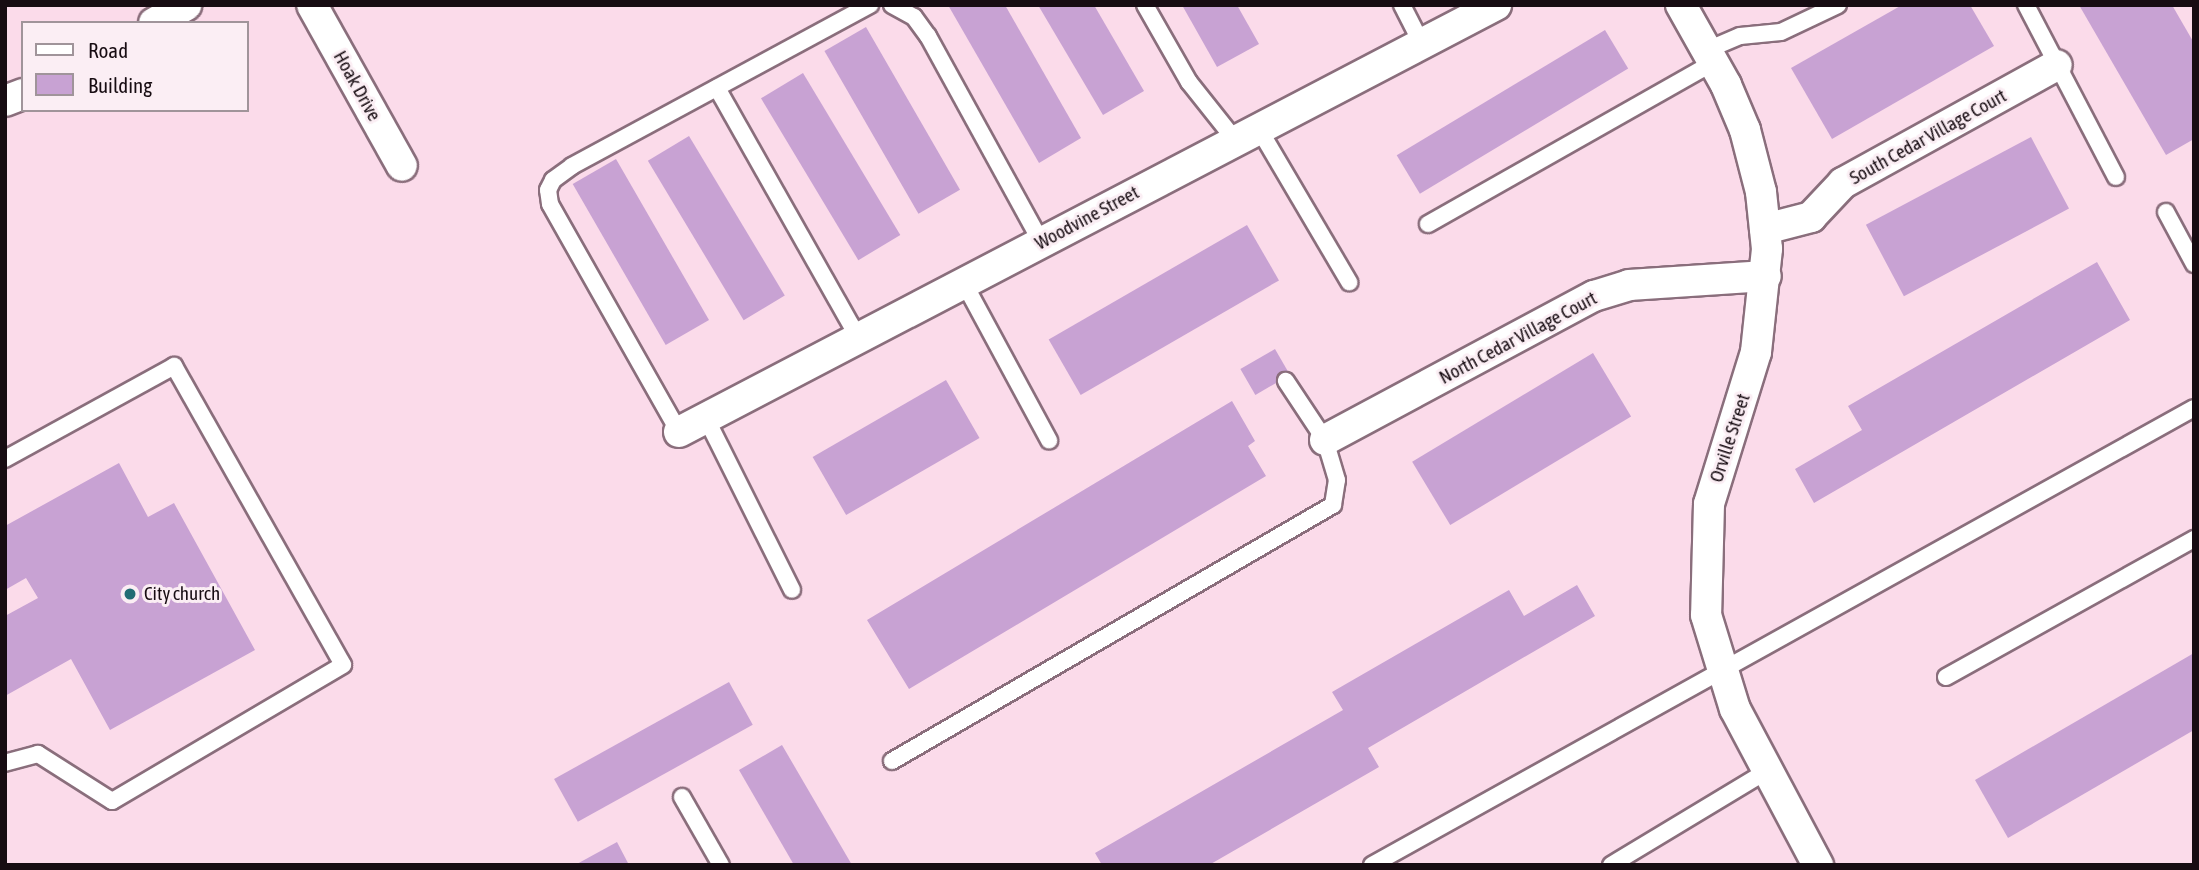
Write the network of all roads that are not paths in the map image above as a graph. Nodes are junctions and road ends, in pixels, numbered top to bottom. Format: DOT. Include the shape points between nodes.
graph roads {
  1 [pos="186,5"];
  2 [pos="312,5"];
  3 [pos="870,5"];
  4 [pos="892,5"];
  5 [pos="1145,5"];
  6 [pos="1402,5"];
  7 [pos="1496,5"];
  8 [pos="1681,5"];
  9 [pos="1838,5"];
  10 [pos="2026,5"];
  11 [pos="158,21"];
  12 [pos="1422,44"];
  13 [pos="1710,56"];
  14 [pos="2057,65"];
  15 [pos="716,88"];
  16 [pos="1248,135"];
  17 [pos="402,166"];
  18 [pos="2116,177"];
  19 [pos="2166,212"];
  20 [pos="1428,224"];
  21 [pos="1765,229"];
  22 [pos="1042,243"];
  23 [pos="2194,264"];
  24 [pos="1766,276"];
  25 [pos="1349,282"];
  26 [pos="964,283"];
  27 [pos="859,339"];
  28 [pos="1286,381"];
  29 [pos="2194,408"];
  30 [pos="706,418"];
  31 [pos="679,432"];
  32 [pos="1049,440"];
  33 [pos="1325,440"];
  34 [pos="5,459"];
  35 [pos="2194,539"];
  36 [pos="792,590"];
  37 [pos="1720,667"];
  38 [pos="1946,677"];
  39 [pos="892,761"];
  40 [pos="5,764"];
  41 [pos="1767,771"];
  42 [pos="682,797"];
  43 [pos="721,865"];
  44 [pos="1372,865"];
  45 [pos="1611,865"];
  46 [pos="1818,865"];
  1 -- 11 [label="street"];
  2 -- 17 [label="street, Hoak Drive"];
  3 -- 15 [label="lane"];
  4 -- 22 [label="lane" via="914,17 928,36"];
  5 -- 16 [label="lane" via="1189,82"];
  6 -- 12 [label="lane"];
  7 -- 12 [label="street, Woodvine Street"];
  8 -- 13 [label="street, Orville Street"];
  9 -- 13 [label="lane" via="1781,32 1740,36"];
  10 -- 14 [label="lane"];
  12 -- 16 [label="street, Woodvine Street"];
  13 -- 20 [label="lane"];
  13 -- 21 [label="street, Orville Street" via="1745,130"];
  14 -- 18 [label="lane"];
  14 -- 21 [label="street, South Cedar Village Court" via="1843,183 1811,217"];
  15 -- 27 [label="lane"];
  15 -- 31 [label="lane" via="572,166 552,180 548,190 550,204"];
  16 -- 22 [label="street, Woodvine Street"];
  16 -- 25 [label="lane"];
  19 -- 23 [label="lane"];
  21 -- 24 [label="street, Orville Street"];
  22 -- 26 [label="street, Woodvine Street"];
  24 -- 33 [label="street, North Cedar Village Court" via="1629,285 1594,296"];
  24 -- 37 [label="street, Orville Street" via="1756,352 1727,439 1705,537 1706,615"];
  26 -- 27 [label="street, Woodvine Street"];
  26 -- 32 [label="lane"];
  27 -- 30 [label="street, Woodvine Street"];
  28 -- 33 [label="lane"];
  29 -- 37 [label="lane" via="1956,544"];
  30 -- 31 [label="street, Woodvine Street"];
  30 -- 36 [label="lane"];
  33 -- 39 [label="lane" via="1337,480 1333,505"];
  34 -- 40 [label="lane" via="174,366 343,664 112,801 38,754"];
  35 -- 38 [label="lane"];
  37 -- 41 [label="street, Orville Street" via="1735,709"];
  37 -- 44 [label="lane"];
  41 -- 45 [label="lane"];
  41 -- 46 [label="street, Orville Street"];
  42 -- 43 [label="lane"];
}
